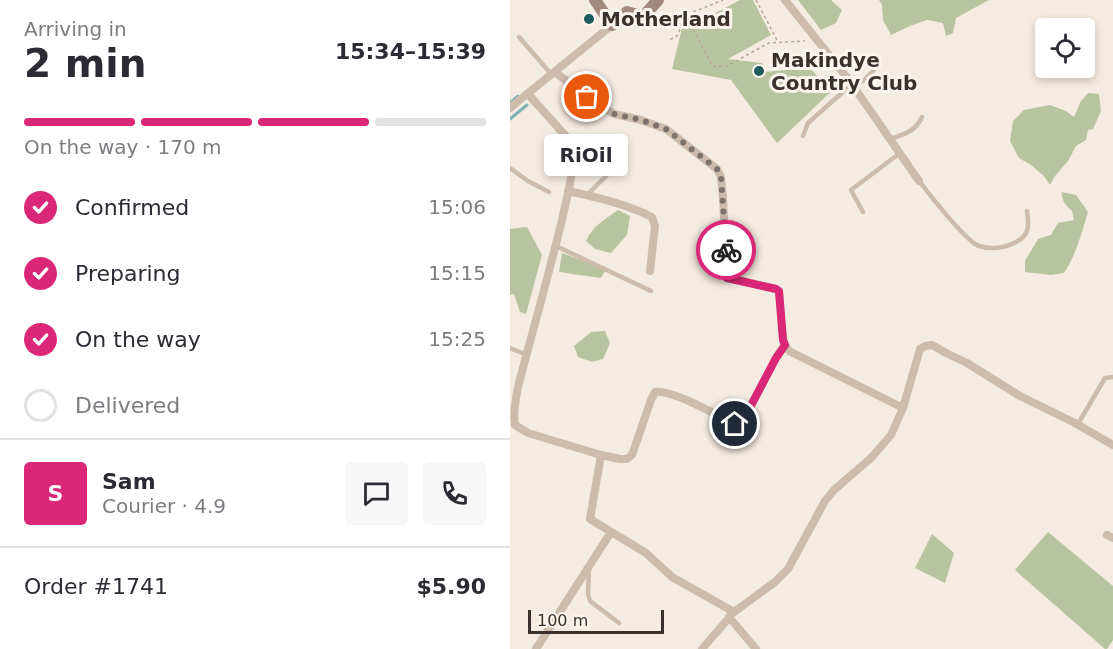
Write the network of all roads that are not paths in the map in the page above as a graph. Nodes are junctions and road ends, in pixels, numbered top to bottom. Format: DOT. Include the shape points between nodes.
graph roads {
  1 [pos="595,0"];
  2 [pos="658,0"];
  3 [pos="785,0"];
  4 [pos="612,25"];
  5 [pos="519,37"];
  6 [pos="874,70"];
  7 [pos="554,73"];
  8 [pos="853,85"];
  9 [pos="528,94"];
  10 [pos="510,108"];
  11 [pos="922,117"];
  12 [pos="803,136"];
  13 [pos="890,139"];
  14 [pos="900,153"];
  15 [pos="510,168"];
  16 [pos="613,169"];
  17 [pos="919,181"];
  18 [pos="568,191"];
  19 [pos="549,192"];
  20 [pos="587,195"];
  21 [pos="1027,211"];
  22 [pos="863,212"];
  23 [pos="556,246"];
  24 [pos="650,271"];
  25 [pos="651,291"];
  26 [pos="785,345"];
  27 [pos="510,348"];
  28 [pos="527,355"];
  29 [pos="1113,377"];
  30 [pos="514,390"];
  31 [pos="903,408"];
  32 [pos="1078,424"];
  33 [pos="512,428"];
  34 [pos="1113,445"];
  35 [pos="601,455"];
  36 [pos="611,532"];
  37 [pos="590,565"];
  38 [pos="731,614"];
  39 [pos="619,623"];
  40 [pos="536,649"];
  41 [pos="702,649"];
  42 [pos="756,649"];
  1 -- 4 [label="street"];
  2 -- 4 [label="street" via="643,17 627,12"];
  3 -- 8 [label="street"];
  4 -- 7 [label="street"];
  5 -- 7 [label="lane"];
  6 -- 8 [label="lane"];
  7 -- 9 [label="street"];
  7 -- 26 [label="street" via="614,114 666,129 717,169 723,198 727,278 779,291"];
  8 -- 12 [label="lane" via="808,123"];
  8 -- 13 [label="street"];
  9 -- 10 [label="street"];
  9 -- 18 [label="street" via="572,143"];
  11 -- 13 [label="lane" via="917,126"];
  13 -- 14 [label="street"];
  14 -- 17 [label="street"];
  14 -- 22 [label="lane" via="851,190"];
  15 -- 19 [label="lane"];
  16 -- 20 [label="lane"];
  17 -- 21 [label="lane" via="962,233 978,246 996,248 1017,242 1029,227"];
  18 -- 20 [label="street"];
  18 -- 23 [label="street"];
  20 -- 24 [label="street" via="652,217 655,226"];
  23 -- 25 [label="lane"];
  23 -- 28 [label="street"];
  26 -- 31 [label="street" via="789,351"];
  26 -- 35 [label="street" via="746,415 735,424 682,399 655,392 632,455 620,459"];
  27 -- 28 [label="lane"];
  28 -- 30 [label="street"];
  29 -- 32 [label="lane" via="1105,378"];
  30 -- 33 [label="street"];
  31 -- 32 [label="street" via="920,349 932,345"];
  31 -- 38 [label="street" via="884,444 825,501 788,569"];
  32 -- 34 [label="street"];
  33 -- 35 [label="street"];
  35 -- 36 [label="street" via="590,519"];
  36 -- 37 [label="street"];
  36 -- 38 [label="street" via="646,554 672,578"];
  37 -- 39 [label="lane" via="590,601"];
  37 -- 40 [label="street"];
  38 -- 41 [label="street"];
  38 -- 42 [label="street"];
}
